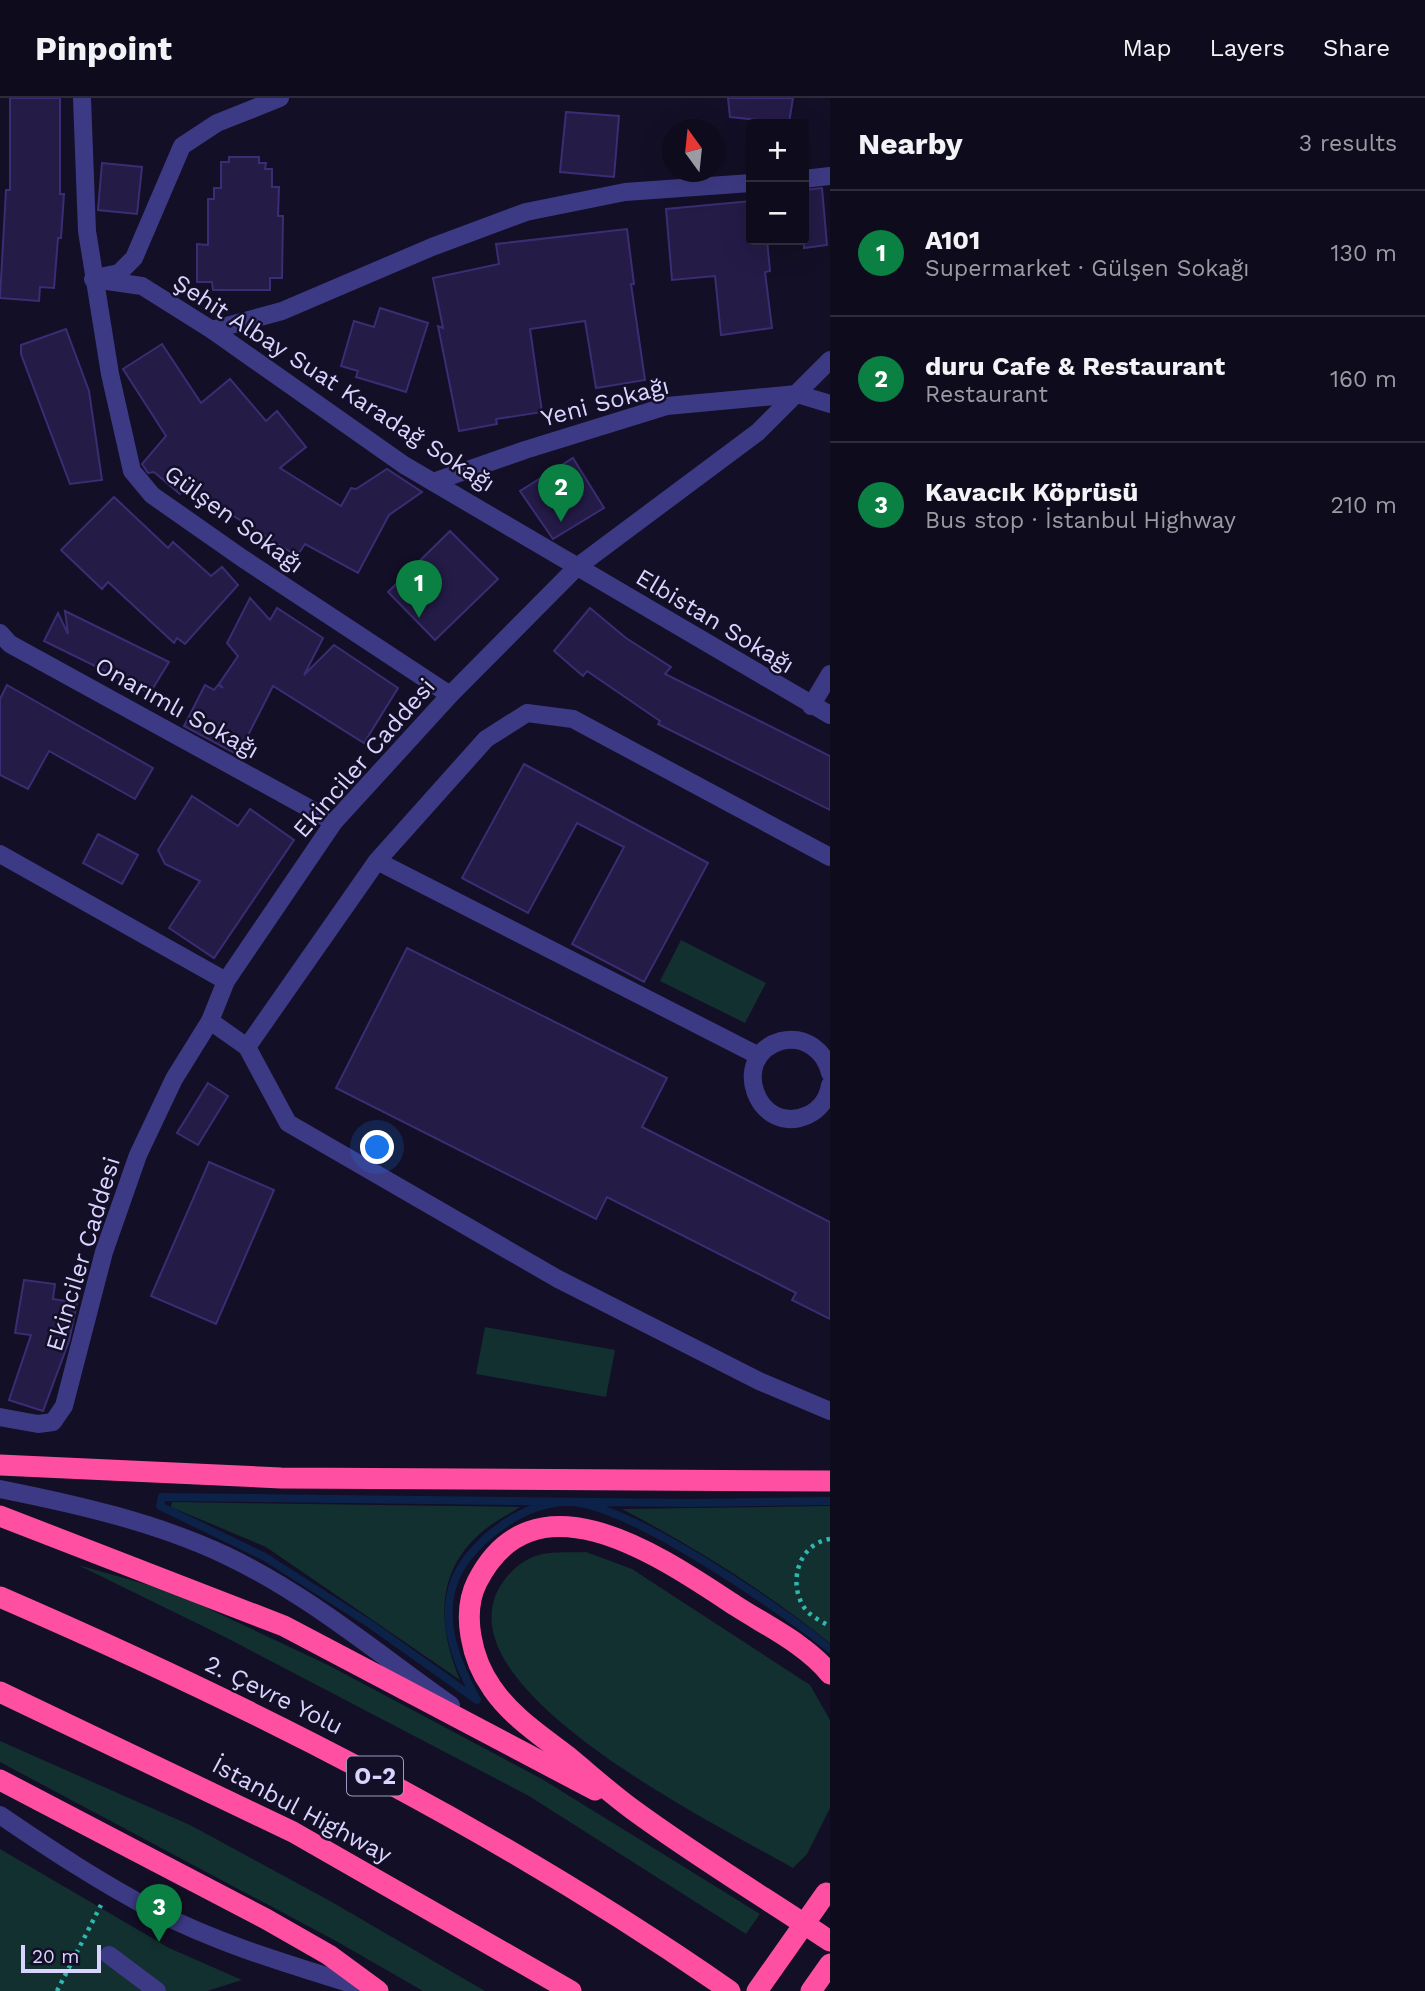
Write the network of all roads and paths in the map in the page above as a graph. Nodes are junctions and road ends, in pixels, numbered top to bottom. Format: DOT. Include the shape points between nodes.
graph roads {
  1 [pos="82,98"];
  2 [pos="280,98"];
  3 [pos="830,176"];
  4 [pos="809,178"];
  5 [pos="746,183"];
  6 [pos="93,279"];
  7 [pos="212,330"];
  8 [pos="830,360"];
  9 [pos="797,394"];
  10 [pos="830,404"];
  11 [pos="433,482"];
  12 [pos="577,567"];
  13 [pos="0,633"];
  14 [pos="830,674"];
  15 [pos="450,695"];
  16 [pos="811,706"];
  17 [pos="830,715"];
  18 [pos="334,822"];
  19 [pos="0,854"];
  20 [pos="830,856"];
  21 [pos="377,861"];
  22 [pos="226,981"];
  23 [pos="210,1021"];
  24 [pos="247,1047"];
  25 [pos="759,1056"];
  26 [pos="830,1073"];
  27 [pos="830,1085"];
  28 [pos="830,1411"];
  29 [pos="0,1417"];
  30 [pos="0,1465"];
  31 [pos="830,1481"];
  32 [pos="0,1489"];
  33 [pos="0,1516"];
  34 [pos="830,1539"];
  35 [pos="0,1597"];
  36 [pos="830,1626"];
  37 [pos="830,1674"];
  38 [pos="0,1692"];
  39 [pos="511,1747"];
  40 [pos="0,1780"];
  41 [pos="631,1809"];
  42 [pos="0,1815"];
  43 [pos="111,1886"];
  44 [pos="829,1887"];
  45 [pos="830,1941"];
  46 [pos="109,1955"];
  47 [pos="830,1964"];
  48 [pos="57,1991"];
  49 [pos="157,1991"];
  50 [pos="375,1991"];
  51 [pos="571,1991"];
  52 [pos="730,1991"];
  53 [pos="757,1991"];
  54 [pos="811,1991"];
  1 -- 6 [label="street, Gülşen Sokağı"];
  2 -- 6 [label="street" via="217,124 182,146 134,258 118,273"];
  3 -- 4 [label="street"];
  5 -- 7 [label="street" via="625,192 526,212 282,311"];
  6 -- 7 [label="street, Şehit Albay Suat Karadağ Sokağı" via="142,286"];
  6 -- 15 [label="street, Gülşen Sokağı" via="132,471 152,495"];
  7 -- 11 [label="street, Şehit Albay Suat Karadağ Sokağı"];
  8 -- 9 [label="street, Ekinciler Caddesi"];
  9 -- 10 [label="street"];
  9 -- 11 [label="street, Yeni Sokağı" via="667,407"];
  9 -- 12 [label="street, Ekinciler Caddesi" via="758,432"];
  11 -- 12 [label="street, Şehit Albay Suat Karadağ Sokağı"];
  12 -- 15 [label="street, Ekinciler Caddesi"];
  12 -- 16 [label="street, Elbistan Sokağı"];
  13 -- 18 [label="street, Onarımlı Sokağı" via="10,644"];
  14 -- 16 [label="street"];
  15 -- 18 [label="street, Ekinciler Caddesi"];
  16 -- 17 [label="street, Elbistan Sokağı"];
  18 -- 22 [label="street, Ekinciler Caddesi"];
  19 -- 22 [label="street"];
  20 -- 21 [label="street" via="573,719 527,713 486,739"];
  21 -- 24 [label="street"];
  21 -- 25 [label="street"];
  22 -- 23 [label="street, Ekinciler Caddesi"];
  23 -- 24 [label="street"];
  23 -- 29 [label="street, Ekinciler Caddesi" via="174,1079 138,1155 104,1252 64,1406 53,1422"];
  24 -- 28 [label="street" via="288,1123 558,1279 759,1381"];
  25 -- 26 [label="street" via="775,1043 800,1040 822,1054"];
  25 -- 27 [label="street" via="752,1086 765,1109 776,1116 802,1117 814,1112"];
  30 -- 31 [label="highway" via="281,1478"];
  32 -- 39 [label="street" via="164,1530 225,1555 297,1595"];
  33 -- 39 [label="highway" via="284,1626"];
  34 -- 36 [label="path" via="809,1551 797,1566 795,1584 806,1610"];
  35 -- 52 [label="highway, 2. Çevre Yolu / O-2" via="299,1734 652,1936"];
  37 -- 41 [label="highway" via="813,1657 687,1574 623,1539 587,1528 551,1527 518,1537 489,1559 474,1590 469,1621 476,1657 491,1687 510,1709"];
  38 -- 51 [label="highway, İstanbul Highway" via="293,1832"];
  39 -- 41 [label="highway"];
  40 -- 50 [label="highway" via="266,1919 329,1955"];
  41 -- 45 [label="highway"];
  42 -- 43 [label="street"];
  43 -- 48 [label="path"];
  43 -- 50 [label="street" via="155,1912 240,1948"];
  44 -- 53 [label="highway, bridge"];
  46 -- 49 [label="street"];
  47 -- 54 [label="highway"];
}
